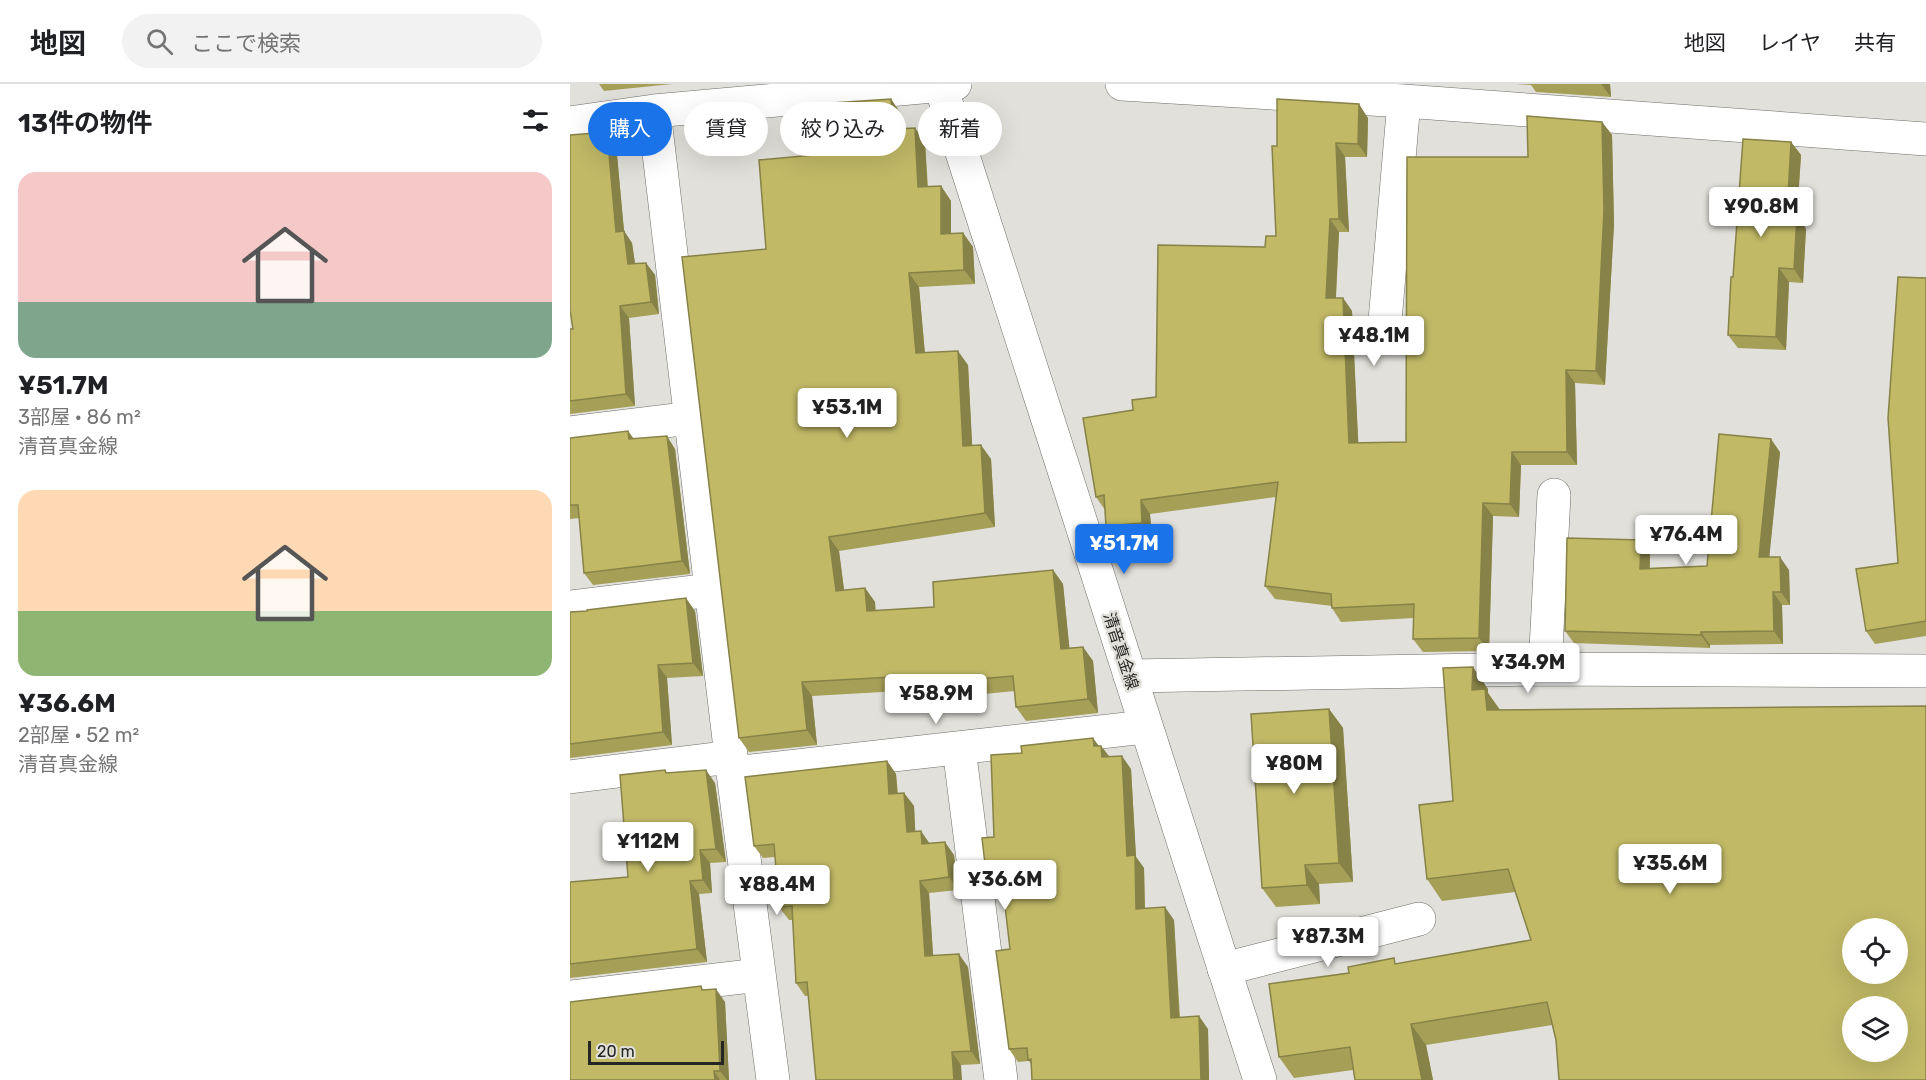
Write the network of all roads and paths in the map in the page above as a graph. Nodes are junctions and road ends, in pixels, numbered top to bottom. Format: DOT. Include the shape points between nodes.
graph roads {
  1 [pos="945,84"];
  2 [pos="1122,84"];
  3 [pos="1404,101"];
  4 [pos="672,109"];
  5 [pos="588,120"];
  6 [pos="570,123"];
  7 [pos="1926,139"];
  8 [pos="659,156"];
  9 [pos="1385,321"];
  10 [pos="691,418"];
  11 [pos="570,433"];
  12 [pos="1554,495"];
  13 [pos="711,590"];
  14 [pos="570,607"];
  15 [pos="1545,669"];
  16 [pos="1926,671"];
  17 [pos="1130,676"];
  18 [pos="1145,727"];
  19 [pos="959,748"];
  20 [pos="732,765"];
  21 [pos="570,777"];
  22 [pos="1419,918"];
  23 [pos="1224,969"];
  24 [pos="759,975"];
  25 [pos="570,997"];
  26 [pos="773,1080"];
  27 [pos="1001,1080"];
  28 [pos="1260,1080"];
  1 -- 4 [label="street"];
  1 -- 17 [label="street, 清音真金線"];
  2 -- 3 [label="street"];
  3 -- 7 [label="street"];
  3 -- 9 [label="street"];
  5 -- 6 [label="street"];
  8 -- 10 [label="street"];
  10 -- 11 [label="street"];
  10 -- 13 [label="street"];
  12 -- 15 [label="street"];
  13 -- 14 [label="street"];
  13 -- 20 [label="street"];
  15 -- 16 [label="street"];
  15 -- 17 [label="street"];
  17 -- 18 [label="street, 清音真金線"];
  18 -- 19 [label="street"];
  18 -- 23 [label="street, 清音真金線"];
  19 -- 20 [label="street"];
  19 -- 27 [label="street"];
  20 -- 21 [label="street"];
  20 -- 24 [label="street"];
  22 -- 23 [label="street"];
  23 -- 28 [label="street, 清音真金線"];
  24 -- 25 [label="street"];
  24 -- 26 [label="street"];
}
